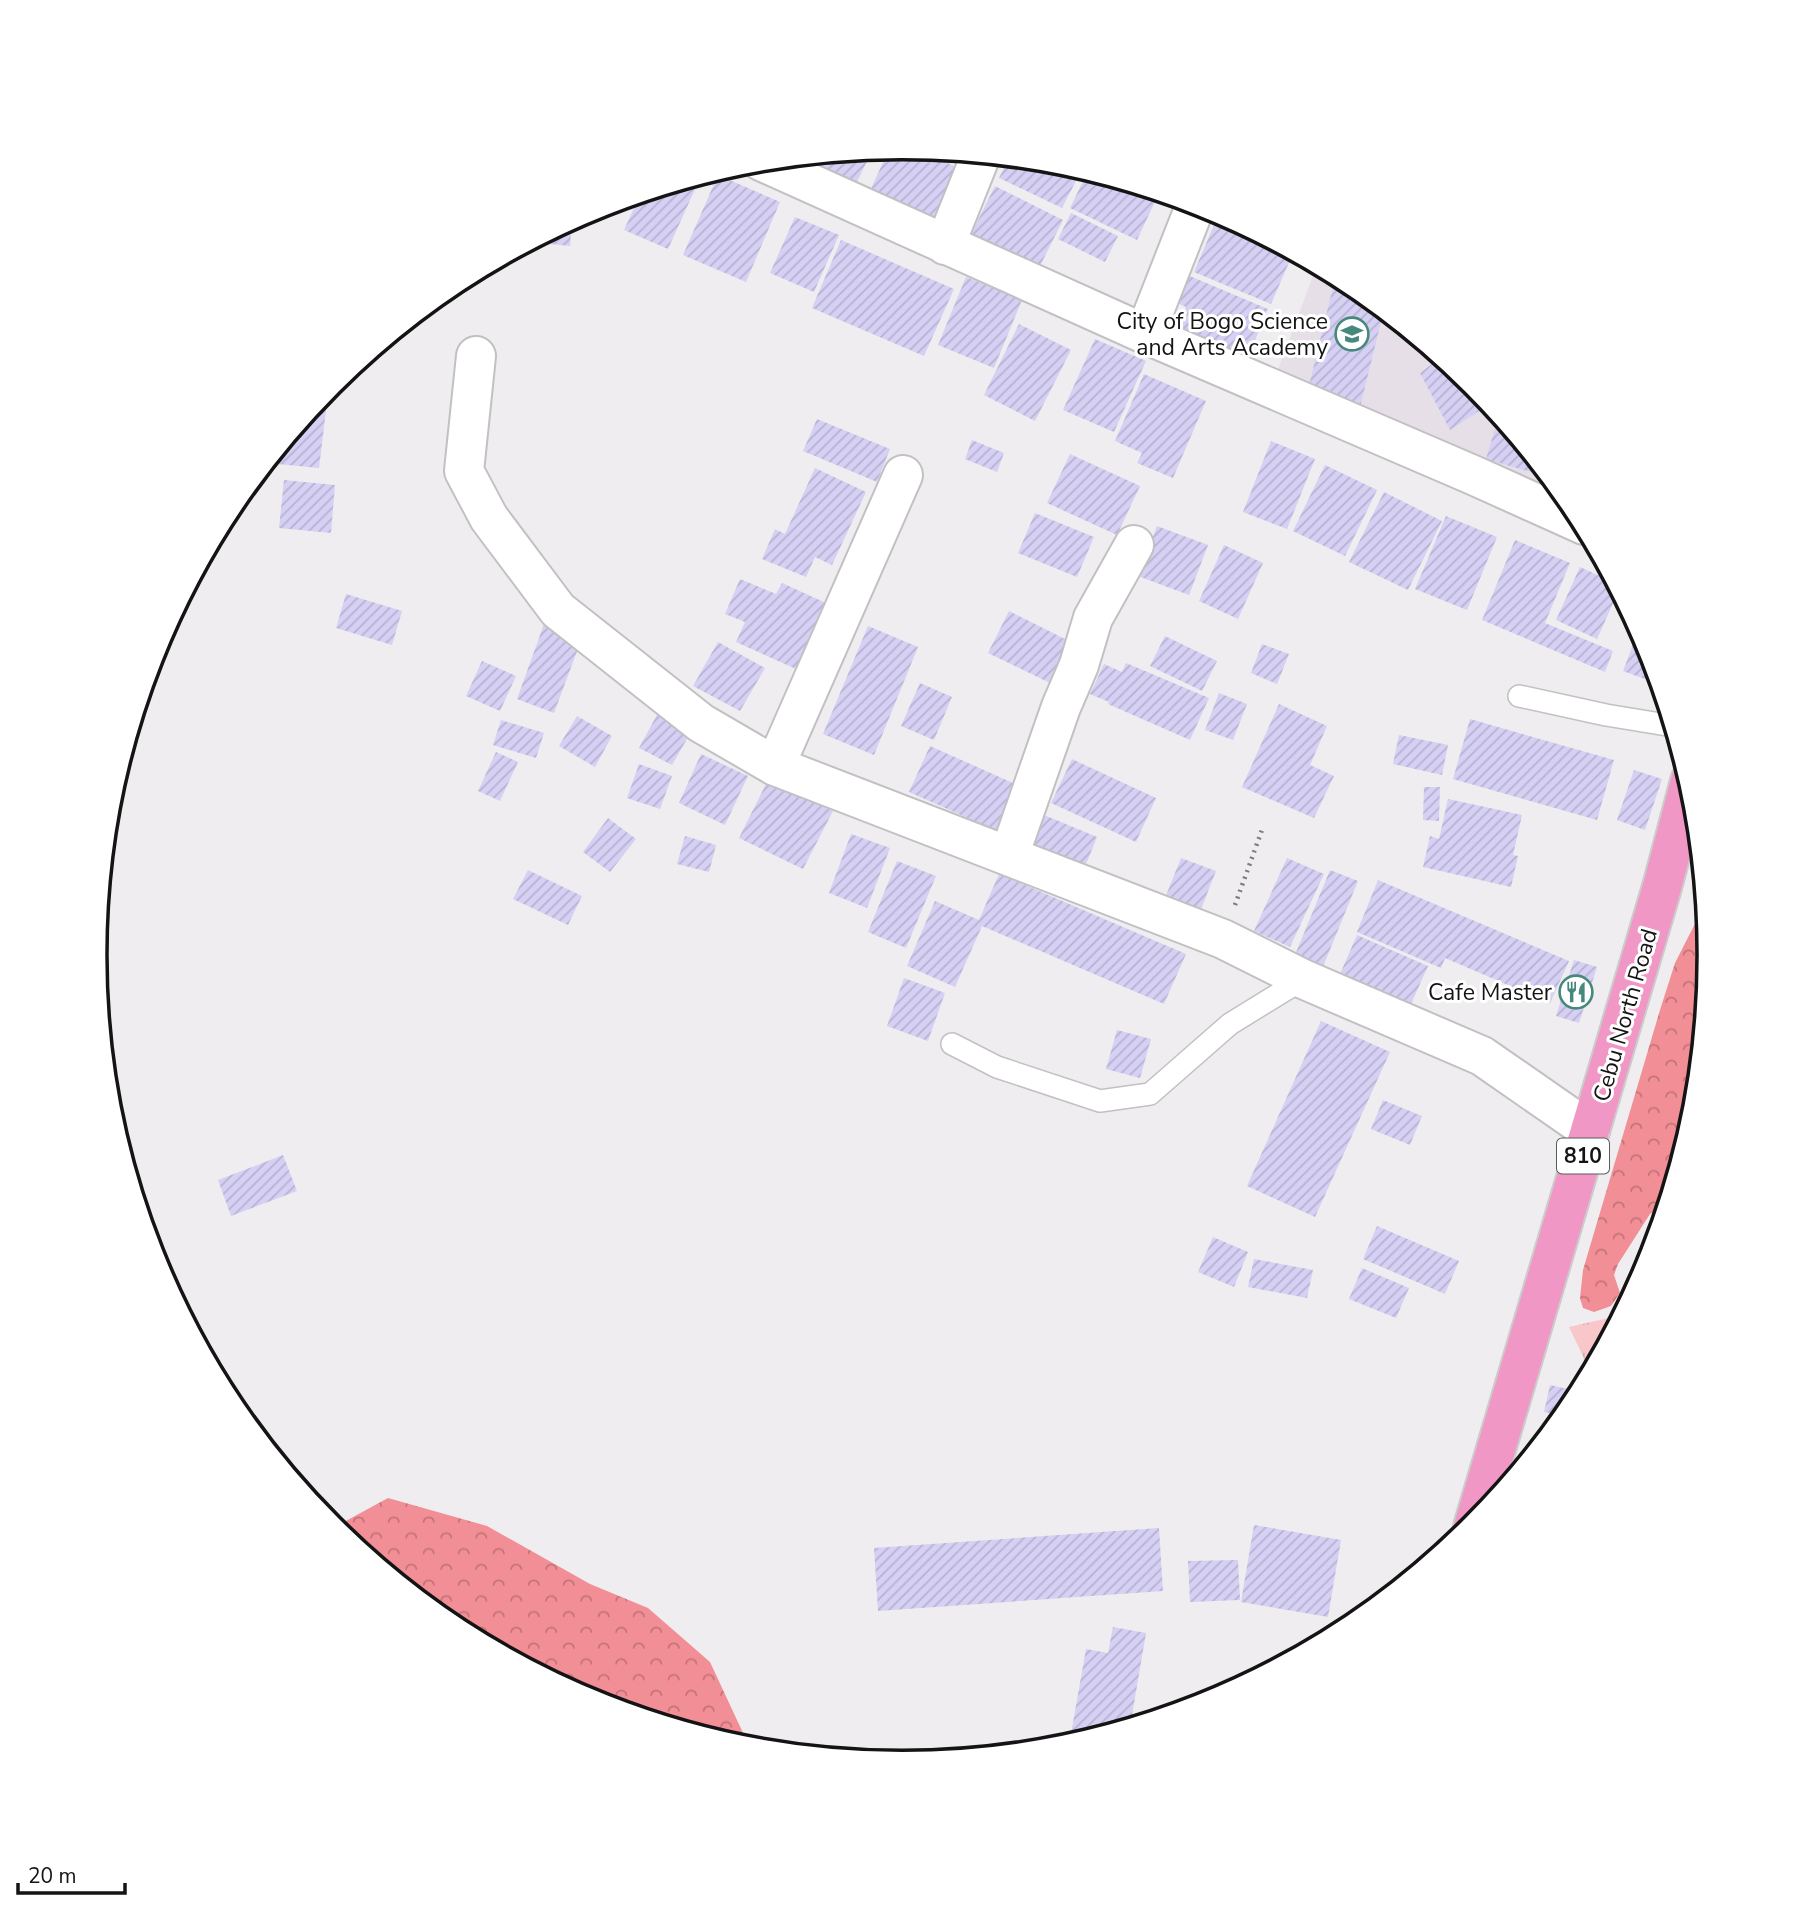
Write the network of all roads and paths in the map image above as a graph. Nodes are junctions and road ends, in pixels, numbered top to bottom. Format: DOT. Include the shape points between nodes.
graph roads {
  1 [pos="978,164"];
  2 [pos="779,170"];
  3 [pos="1192,214"];
  4 [pos="945,245"];
  5 [pos="1145,334"];
  6 [pos="476,356"];
  7 [pos="903,475"];
  8 [pos="1567,517"];
  9 [pos="1134,545"];
  10 [pos="1519,696"];
  11 [pos="1663,724"];
  12 [pos="775,766"];
  13 [pos="1684,806"];
  14 [pos="1263,827"];
  15 [pos="1009,856"];
  16 [pos="1223,939"];
  17 [pos="1303,979"];
  18 [pos="953,1044"];
  19 [pos="1590,1131"];
  20 [pos="1482,1500"];
  1 -- 4 [label="street"];
  2 -- 4 [label="street"];
  3 -- 5 [label="street"];
  4 -- 5 [label="street"];
  5 -- 8 [label="street"];
  6 -- 12 [label="street" via="464,471 489,518 558,610 701,723"];
  7 -- 12 [label="street"];
  9 -- 15 [label="street" via="1093,618"];
  10 -- 11 [label="lane"];
  12 -- 15 [label="street"];
  13 -- 19 [label="highway, Cebu North Road / 810"];
  14 -- 16 [label="path"];
  15 -- 16 [label="street"];
  16 -- 17 [label="street"];
  17 -- 18 [label="lane" via="1230,1024 1150,1094 1100,1101 997,1067"];
  17 -- 19 [label="street" via="1482,1056"];
  19 -- 20 [label="highway, Cebu North Road / 810"];
}
